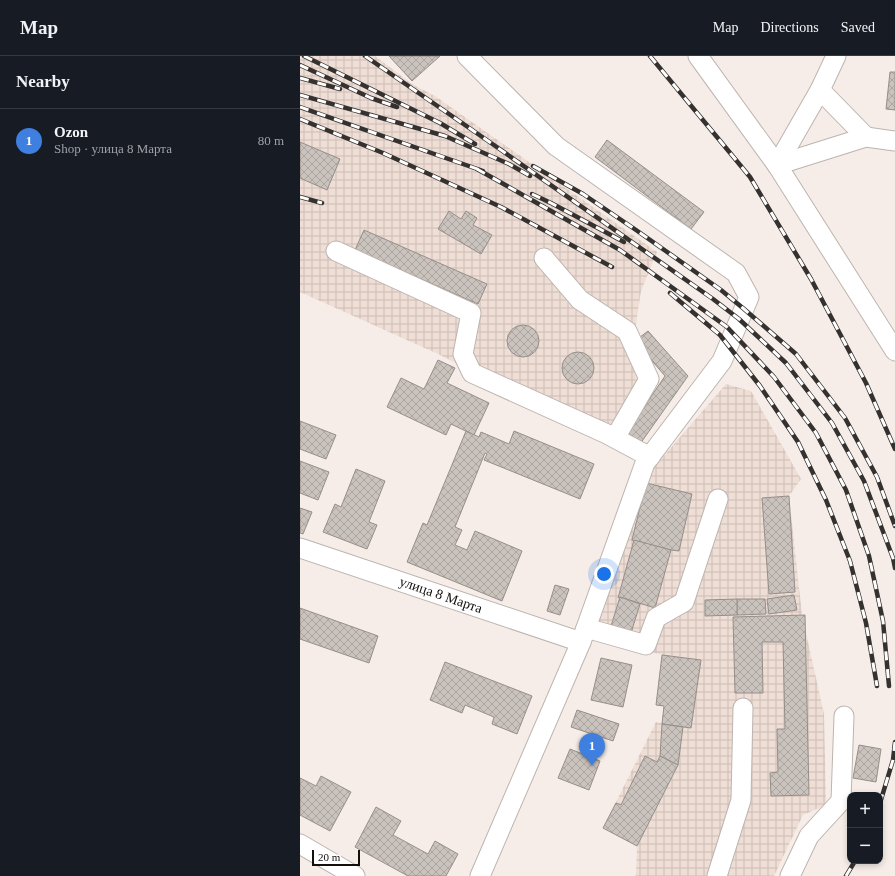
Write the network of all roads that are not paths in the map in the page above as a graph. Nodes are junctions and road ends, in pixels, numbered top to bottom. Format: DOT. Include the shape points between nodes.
graph roads {
  1 [pos="467,56"];
  2 [pos="698,56"];
  3 [pos="836,56"];
  4 [pos="820,90"];
  5 [pos="866,137"];
  6 [pos="895,141"];
  7 [pos="777,165"];
  8 [pos="336,250"];
  9 [pos="544,258"];
  10 [pos="895,351"];
  11 [pos="614,438"];
  12 [pos="650,457"];
  13 [pos="718,498"];
  14 [pos="300,548"];
  15 [pos="584,635"];
  16 [pos="743,708"];
  17 [pos="844,716"];
  18 [pos="300,844"];
  19 [pos="355,876"];
  20 [pos="480,876"];
  21 [pos="717,876"];
  22 [pos="790,876"];
  1 -- 12 [label="street" via="556,146 736,273 749,297 722,361"];
  2 -- 7 [label="street"];
  3 -- 4 [label="street"];
  4 -- 5 [label="street"];
  4 -- 7 [label="street"];
  5 -- 6 [label="street"];
  5 -- 7 [label="street"];
  7 -- 10 [label="street"];
  8 -- 11 [label="street" via="471,313 463,354 472,373"];
  9 -- 11 [label="street" via="580,300 627,331 649,379"];
  11 -- 12 [label="street"];
  12 -- 15 [label="street" via="645,463"];
  13 -- 15 [label="street, улица 8 Марта" via="684,602 656,618 646,645"];
  14 -- 15 [label="street, улица 8 Марта"];
  15 -- 20 [label="street"];
  16 -- 21 [label="street" via="741,800"];
  17 -- 22 [label="street" via="841,801 809,836"];
  18 -- 19 [label="street"];
}
